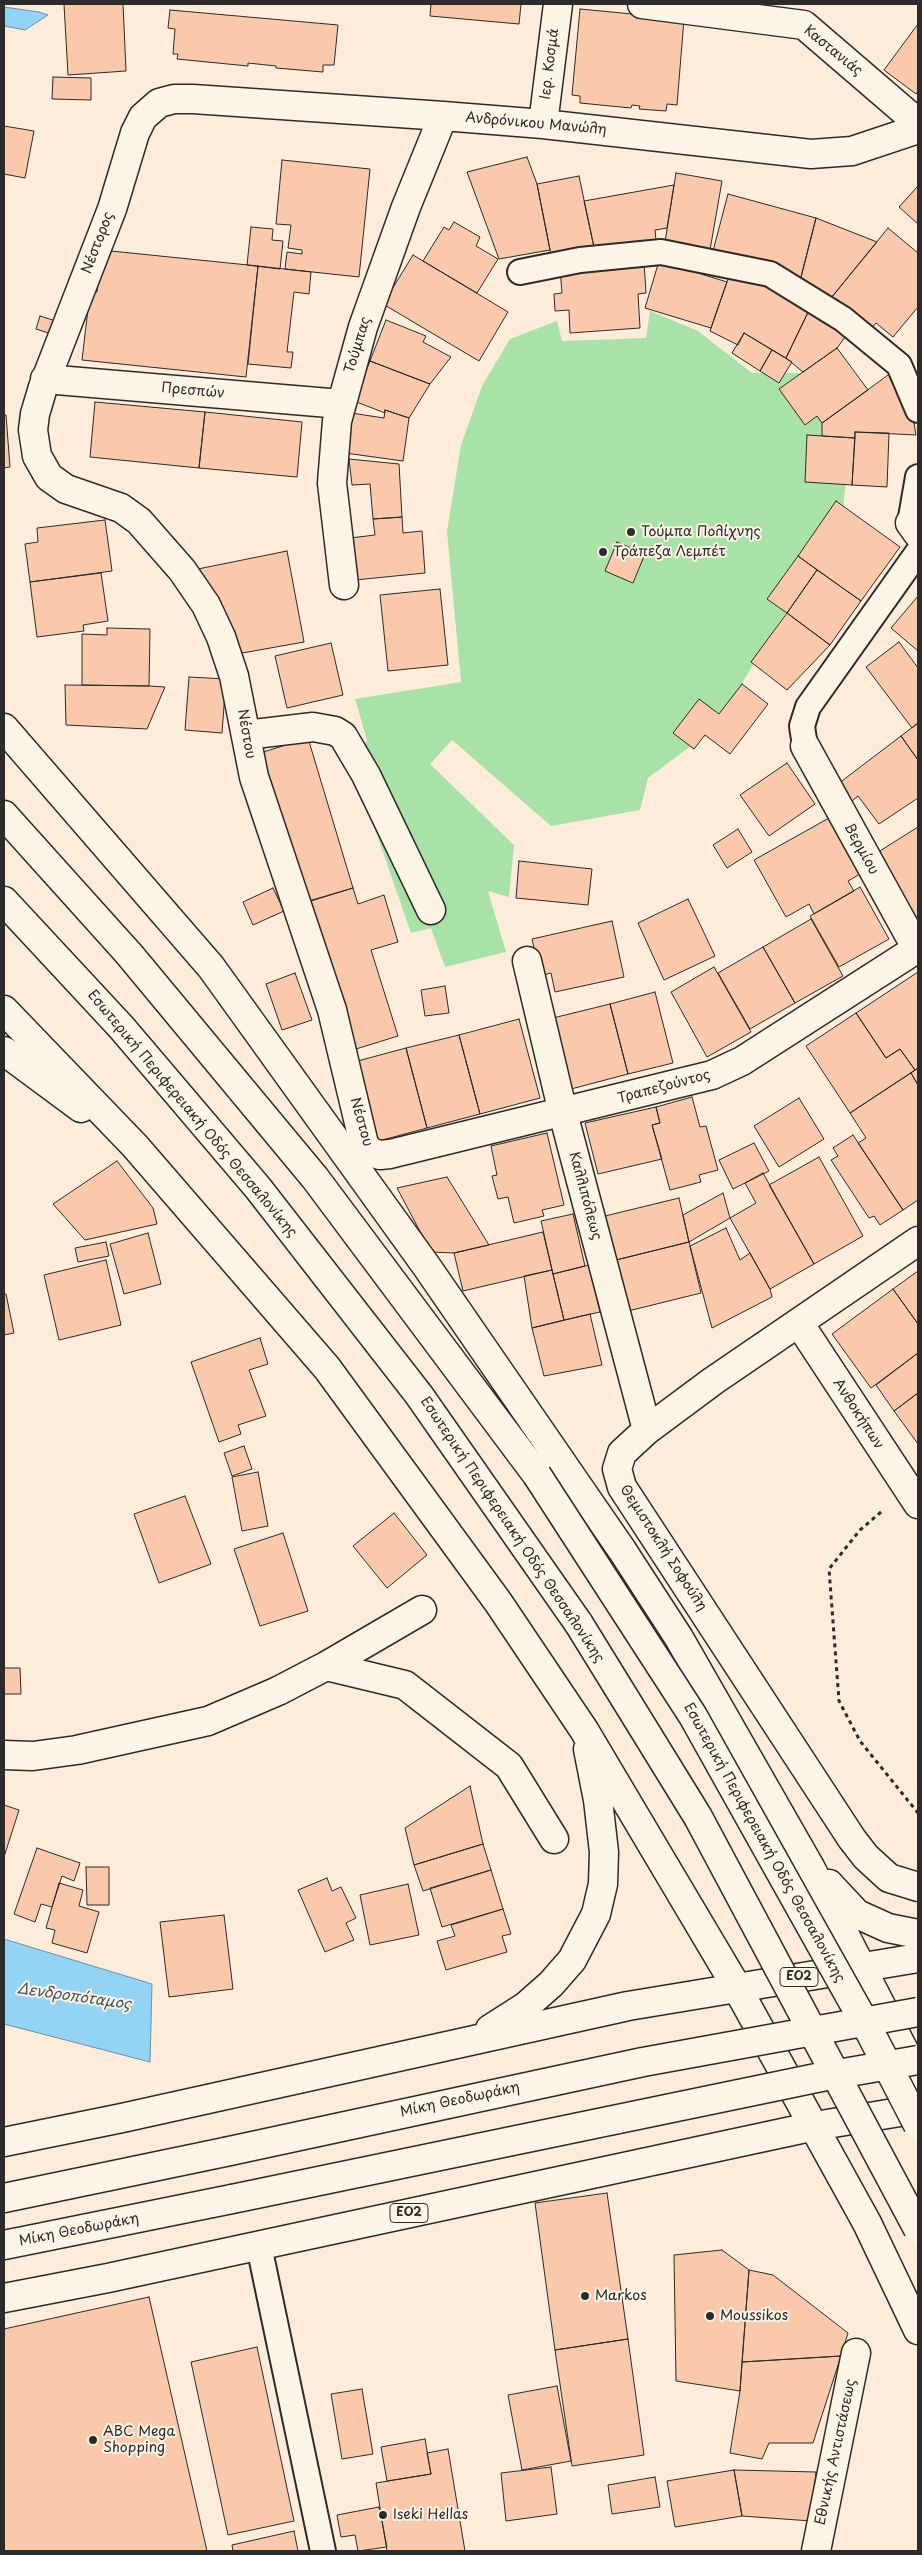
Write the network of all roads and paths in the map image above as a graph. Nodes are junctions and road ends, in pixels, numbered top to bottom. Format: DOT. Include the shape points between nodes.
graph roads {
  1 [pos="558,4"];
  2 [pos="642,4"];
  3 [pos="151,108"];
  4 [pos="443,116"];
  5 [pos="918,123"];
  6 [pos="543,124"];
  7 [pos="918,129"];
  8 [pos="520,272"];
  9 [pos="46,379"];
  10 [pos="341,404"];
  11 [pos="918,410"];
  12 [pos="918,477"];
  13 [pos="914,528"];
  14 [pos="918,552"];
  15 [pos="344,586"];
  16 [pos="4,728"];
  17 [pos="246,735"];
  18 [pos="805,746"];
  19 [pos="4,815"];
  20 [pos="4,901"];
  21 [pos="431,910"];
  22 [pos="918,949"];
  23 [pos="527,961"];
  24 [pos="4,1010"];
  25 [pos="4,1051"];
  26 [pos="563,1112"];
  27 [pos="135,1146"];
  28 [pos="380,1156"];
  29 [pos="918,1241"];
  30 [pos="799,1323"];
  31 [pos="647,1430"];
  32 [pos="913,1497"];
  33 [pos="422,1610"];
  34 [pos="326,1666"];
  35 [pos="584,1730"];
  36 [pos="4,1754"];
  37 [pos="918,1813"];
  38 [pos="554,1839"];
  39 [pos="810,1867"];
  40 [pos="909,1885"];
  41 [pos="918,1934"];
  42 [pos="918,1958"];
  43 [pos="861,1968"];
  44 [pos="736,1986"];
  45 [pos="918,2012"];
  46 [pos="417,2053"];
  47 [pos="918,2060"];
  48 [pos="918,2078"];
  49 [pos="918,2109"];
  50 [pos="918,2125"];
  51 [pos="815,2126"];
  52 [pos="4,2142"];
  53 [pos="4,2198"];
  54 [pos="918,2230"];
  55 [pos="4,2245"];
  56 [pos="259,2246"];
  57 [pos="4,2298"];
  58 [pos="918,2330"];
  59 [pos="856,2353"];
  60 [pos="323,2551"];
  61 [pos="816,2551"];
  1 -- 6 [label="main road, Ιερ. Κοσμά"];
  2 -- 5 [label="main road, Καστανιάς" via="804,26"];
  3 -- 4 [label="main road, Ανδρόνικου Μανώλη" via="174,99 192,99"];
  3 -- 9 [label="main road, Νέστορος" via="134,133 112,209"];
  4 -- 6 [label="main road, Ανδρόνικου Μανώλη"];
  4 -- 10 [label="main road, Τούμπας" via="389,253"];
  6 -- 7 [label="main road, Ανδρόνικου Μανώλη" via="811,154 834,154 872,146"];
  8 -- 11 [label="lane" via="580,260 661,252 770,274 842,319 899,365"];
  9 -- 10 [label="main road, Πρεσπών"];
  9 -- 17 [label="main road, Νέστου" via="34,422 35,447 41,466 49,477 66,489 131,514 182,570 206,605 221,637 234,676"];
  10 -- 15 [label="main road, Τούμπας" via="332,483"];
  12 -- 13 [label="lane"];
  14 -- 18 [label="lane" via="808,707 802,726"];
  16 -- 39 [label="main road" via="211,968 427,1267 679,1638"];
  17 -- 21 [label="main road" via="313,727 343,736 366,775"];
  17 -- 28 [label="main road, Νέστου" via="264,810 332,1010 364,1144 370,1152"];
  18 -- 22 [label="main road, Βερμίου"];
  19 -- 50 [label="main road, Εσωτερική Περιφερειακή Οδός Θεσσαλονίκης, bridge" via="129,954 315,1178 537,1475 693,1716 871,2034"];
  20 -- 54 [label="main road, Εσωτερική Περιφερειακή Οδός Θεσσαλονίκης, bridge" via="122,1028 258,1188 419,1395 579,1624 698,1816"];
  22 -- 26 [label="main road, Τραπεζούντος" via="727,1069 665,1088"];
  23 -- 26 [label="main road, Καλλιπόλεως"];
  24 -- 27 [label="main road"];
  25 -- 27 [label="main road"];
  26 -- 28 [label="main road, Τραπεζούντος"];
  26 -- 31 [label="main road, Καλλιπόλεως"];
  27 -- 35 [label="main road" via="327,1368 498,1602"];
  29 -- 30 [label="main road, Θεμιστοκλή Σοφούλη"];
  30 -- 31 [label="main road, Θεμιστοκλή Σοφούλη"];
  30 -- 32 [label="main road, Ανθοκήπων"];
  31 -- 40 [label="main road, Θεμιστοκλή Σοφούλη" via="622,1453 617,1470 622,1487 852,1839 878,1870"];
  32 -- 37 [label="path" via="860,1530 830,1569 839,1700 860,1741"];
  33 -- 34 [label="main road"];
  34 -- 36 [label="main road" via="208,1721 77,1750 33,1756"];
  34 -- 38 [label="main road" via="405,1685 509,1766"];
  35 -- 44 [label="main road"];
  35 -- 46 [label="main road" via="604,1852 601,1898 580,1948 551,1984 513,2015 477,2034"];
  39 -- 41 [label="main road" via="825,1878 857,1914 888,1928"];
  39 -- 43 [label="main road"];
  42 -- 43 [label="main road, ΕΟ2"];
  43 -- 44 [label="main road, ΕΟ2"];
  43 -- 48 [label="main road"];
  44 -- 46 [label="main road, ΕΟ2" via="618,2008"];
  44 -- 51 [label="main road"];
  45 -- 53 [label="main road, Μίκη Θεοδωράκη, bridge" via="644,2062"];
  46 -- 52 [label="main road, ΕΟ2"];
  47 -- 55 [label="main road, Μίκη Θεοδωράκη, bridge" via="826,2076"];
  49 -- 51 [label="main road, ΕΟ2"];
  51 -- 56 [label="main road, ΕΟ2"];
  51 -- 58 [label="main road" via="876,2240"];
  56 -- 57 [label="main road, ΕΟ2"];
  56 -- 60 [label="lane"];
  59 -- 61 [label="main road, Εθνικής Αντιστάσεως"];
}
